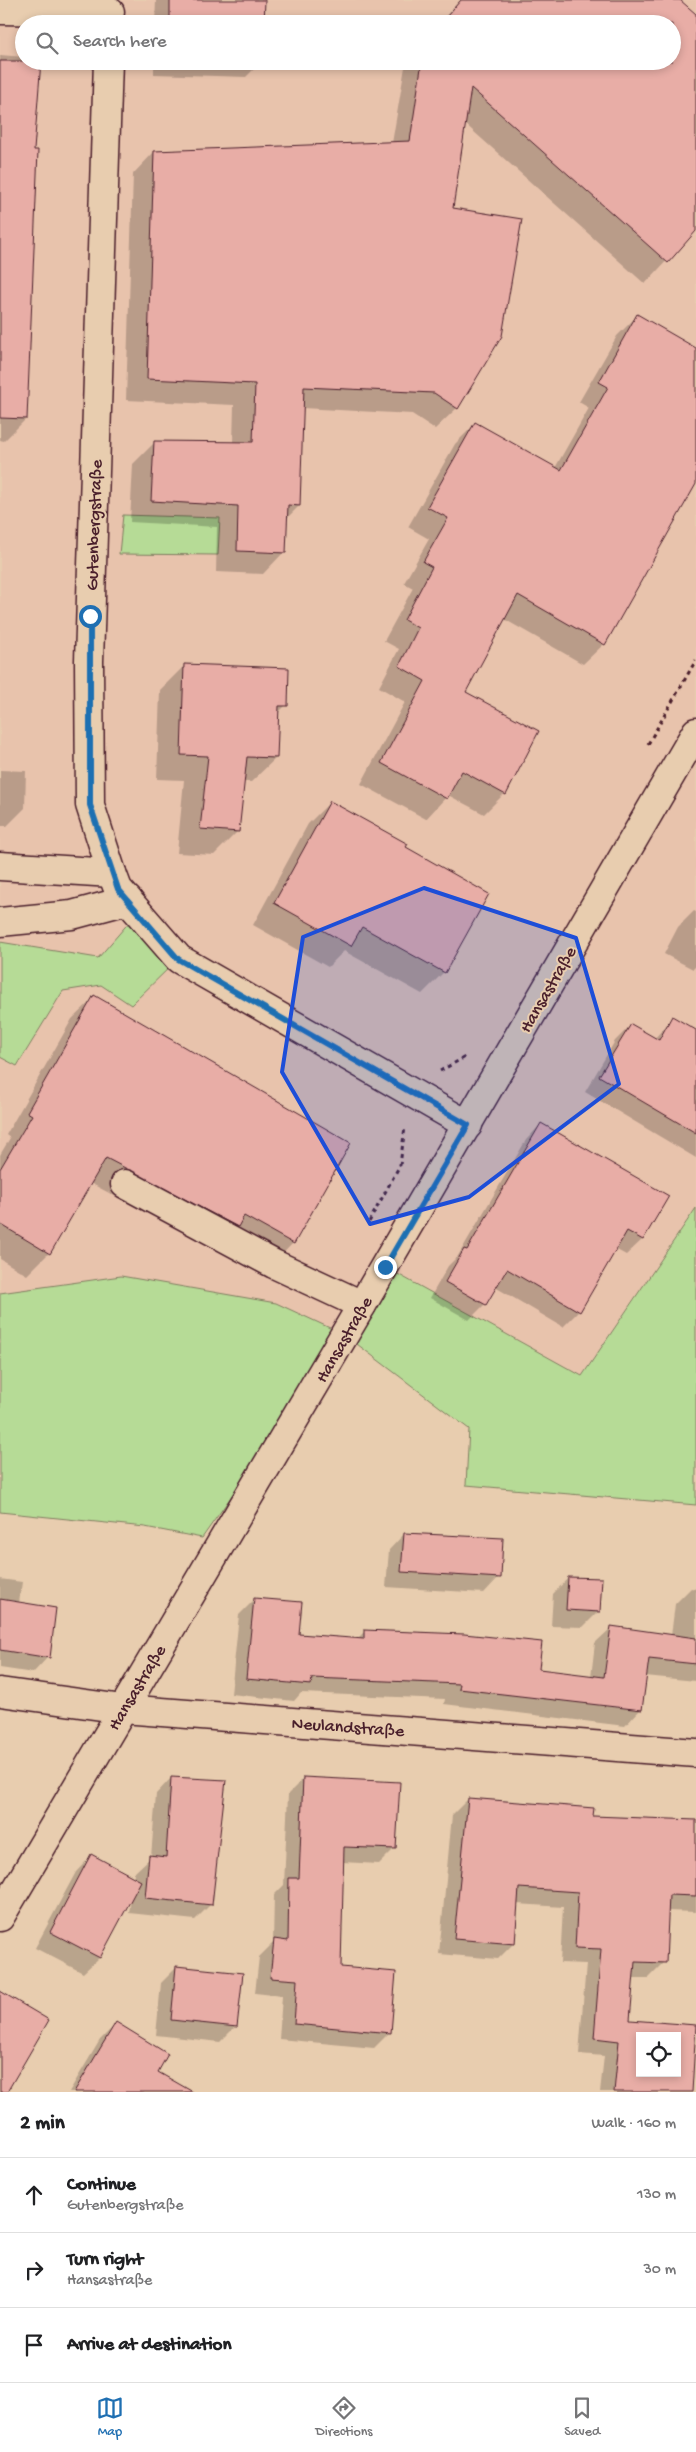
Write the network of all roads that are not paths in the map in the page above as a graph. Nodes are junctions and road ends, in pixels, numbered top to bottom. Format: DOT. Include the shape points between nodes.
graph roads {
  1 [pos="0,10"];
  2 [pos="110,12"];
  3 [pos="108,70"];
  4 [pos="696,732"];
  5 [pos="0,866"];
  6 [pos="112,873"];
  7 [pos="128,900"];
  8 [pos="0,922"];
  9 [pos="468,1125"];
  10 [pos="125,1184"];
  11 [pos="362,1305"];
  12 [pos="0,1692"];
  13 [pos="123,1709"];
  14 [pos="696,1753"];
  15 [pos="0,1917"];
  1 -- 2 [label="street"];
  3 -- 6 [label="street, Gutenbergstraße" via="89,690 90,805"];
  4 -- 9 [label="street, Hansastraße"];
  5 -- 6 [label="street"];
  6 -- 7 [label="street, Gutenbergstraße" via="118,889"];
  7 -- 8 [label="street" via="72,915"];
  7 -- 9 [label="street, Gutenbergstraße" via="178,959"];
  9 -- 11 [label="street, Hansastraße"];
  10 -- 11 [label="street" via="274,1264"];
  11 -- 13 [label="street, Hansastraße"];
  12 -- 13 [label="street, Neulandstraße"];
  13 -- 14 [label="street, Neulandstraße"];
  13 -- 15 [label="street, Hansastraße"];
}
